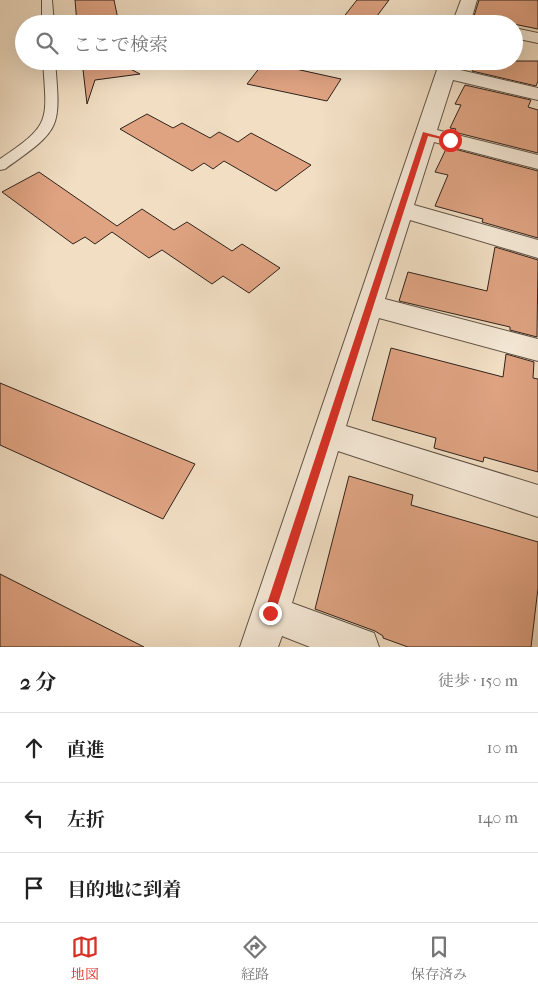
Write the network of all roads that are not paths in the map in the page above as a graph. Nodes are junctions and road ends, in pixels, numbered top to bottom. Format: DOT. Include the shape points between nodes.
graph roads {
  1 [pos="47,0"];
  2 [pos="469,0"];
  3 [pos="48,15"];
  4 [pos="466,15"];
  5 [pos="523,35"];
  6 [pos="538,38"];
  7 [pos="49,70"];
  8 [pos="446,70"];
  9 [pos="457,70"];
  10 [pos="538,94"];
  11 [pos="426,133"];
  12 [pos="538,162"];
  13 [pos="0,166"];
  14 [pos="401,209"];
  15 [pos="538,249"];
  16 [pos="370,305"];
  17 [pos="538,350"];
  18 [pos="328,434"];
  19 [pos="538,501"];
  20 [pos="264,630"];
  21 [pos="360,647"];
  1 -- 3 [label="lane"];
  2 -- 4 [label="street"];
  5 -- 6 [label="street"];
  7 -- 13 [label="lane" via="49,124"];
  8 -- 11 [label="street"];
  9 -- 10 [label="street"];
  11 -- 12 [label="street"];
  11 -- 14 [label="street"];
  14 -- 15 [label="street"];
  14 -- 16 [label="street"];
  16 -- 17 [label="street"];
  16 -- 18 [label="street"];
  18 -- 19 [label="street"];
  18 -- 20 [label="street"];
  20 -- 21 [label="street"];
}
